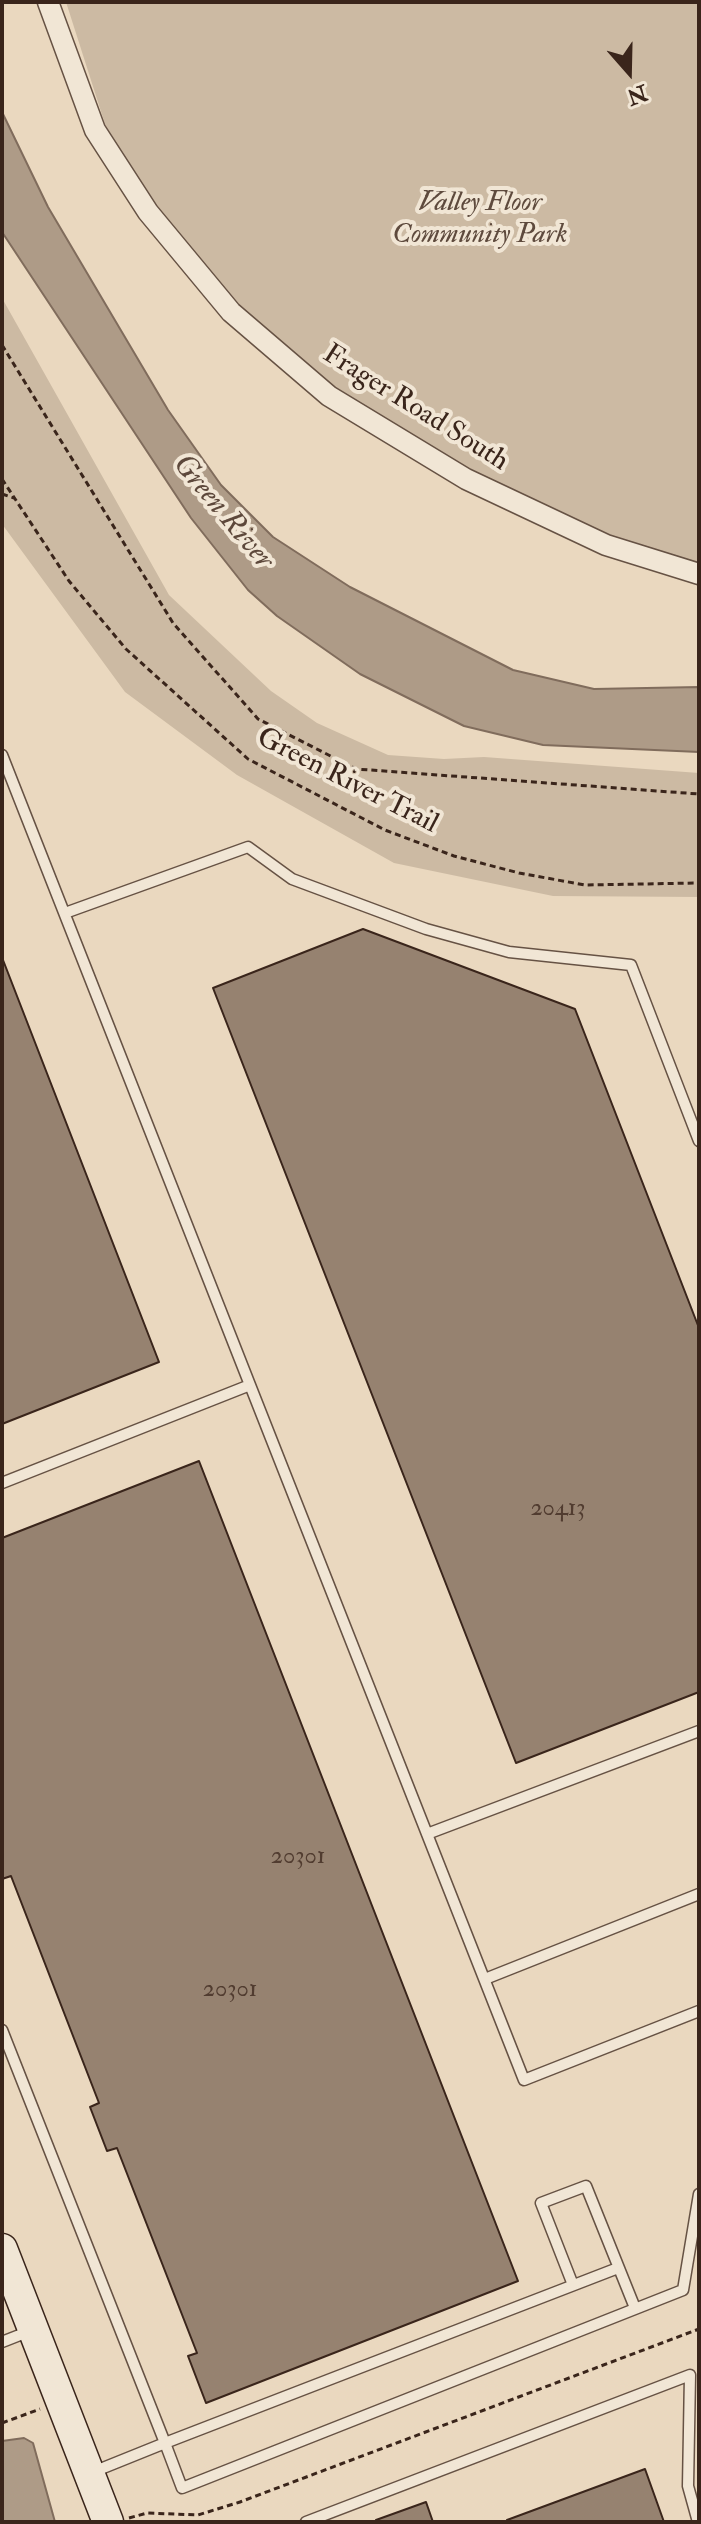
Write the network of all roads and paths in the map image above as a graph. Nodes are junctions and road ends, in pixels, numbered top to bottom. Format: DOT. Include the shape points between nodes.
graph roads {
  1 [pos="48,2"];
  2 [pos="2,345"];
  3 [pos="2,479"];
  4 [pos="2,494"];
  5 [pos="16,498"];
  6 [pos="699,574"];
  7 [pos="2,755"];
  8 [pos="699,794"];
  9 [pos="699,883"];
  10 [pos="65,913"];
  11 [pos="699,1141"];
  12 [pos="250,1385"];
  13 [pos="2,1483"];
  14 [pos="699,1731"];
  15 [pos="427,1834"];
  16 [pos="699,1894"];
  17 [pos="485,1979"];
  18 [pos="699,2011"];
  19 [pos="2,2030"];
  20 [pos="699,2194"];
  21 [pos="2,2249"];
  22 [pos="618,2268"];
  23 [pos="573,2285"];
  24 [pos="635,2308"];
  25 [pos="699,2329"];
  26 [pos="32,2331"];
  27 [pos="2,2342"];
  28 [pos="61,2402"];
  29 [pos="2,2423"];
  30 [pos="165,2443"];
  31 [pos="90,2473"];
  32 [pos="108,2522"];
  33 [pos="117,2522"];
  34 [pos="306,2522"];
  35 [pos="698,2522"];
  1 -- 6 [label="street, Frager Road South" via="95,130 148,212 231,312 329,396 466,479 606,545"];
  2 -- 8 [label="path" via="173,623 258,719 356,769"];
  3 -- 5 [label="path, Green River Trail"];
  4 -- 5 [label="path"];
  5 -- 9 [label="path, Green River Trail" via="69,581 126,649 248,759 385,830 454,856 585,885"];
  7 -- 10 [label="lane"];
  10 -- 11 [label="lane" via="248,847 292,879 426,929 509,952 631,965"];
  10 -- 12 [label="lane"];
  12 -- 13 [label="lane"];
  12 -- 15 [label="lane"];
  14 -- 15 [label="lane"];
  15 -- 17 [label="lane"];
  16 -- 17 [label="lane"];
  17 -- 18 [label="lane" via="524,2080"];
  19 -- 30 [label="lane"];
  20 -- 24 [label="lane" via="683,2290"];
  21 -- 26 [label="street"];
  22 -- 23 [label="lane"];
  22 -- 23 [label="lane" via="586,2186 541,2203"];
  22 -- 24 [label="lane"];
  23 -- 30 [label="lane"];
  24 -- 30 [label="lane" via="182,2488"];
  25 -- 33 [label="path" via="240,2502 198,2515 147,2513"];
  26 -- 27 [label="lane"];
  26 -- 28 [label="street"];
  28 -- 29 [label="path"];
  28 -- 31 [label="street"];
  30 -- 31 [label="lane"];
  31 -- 32 [label="street"];
  34 -- 35 [label="lane" via="690,2375 688,2486"];
}
